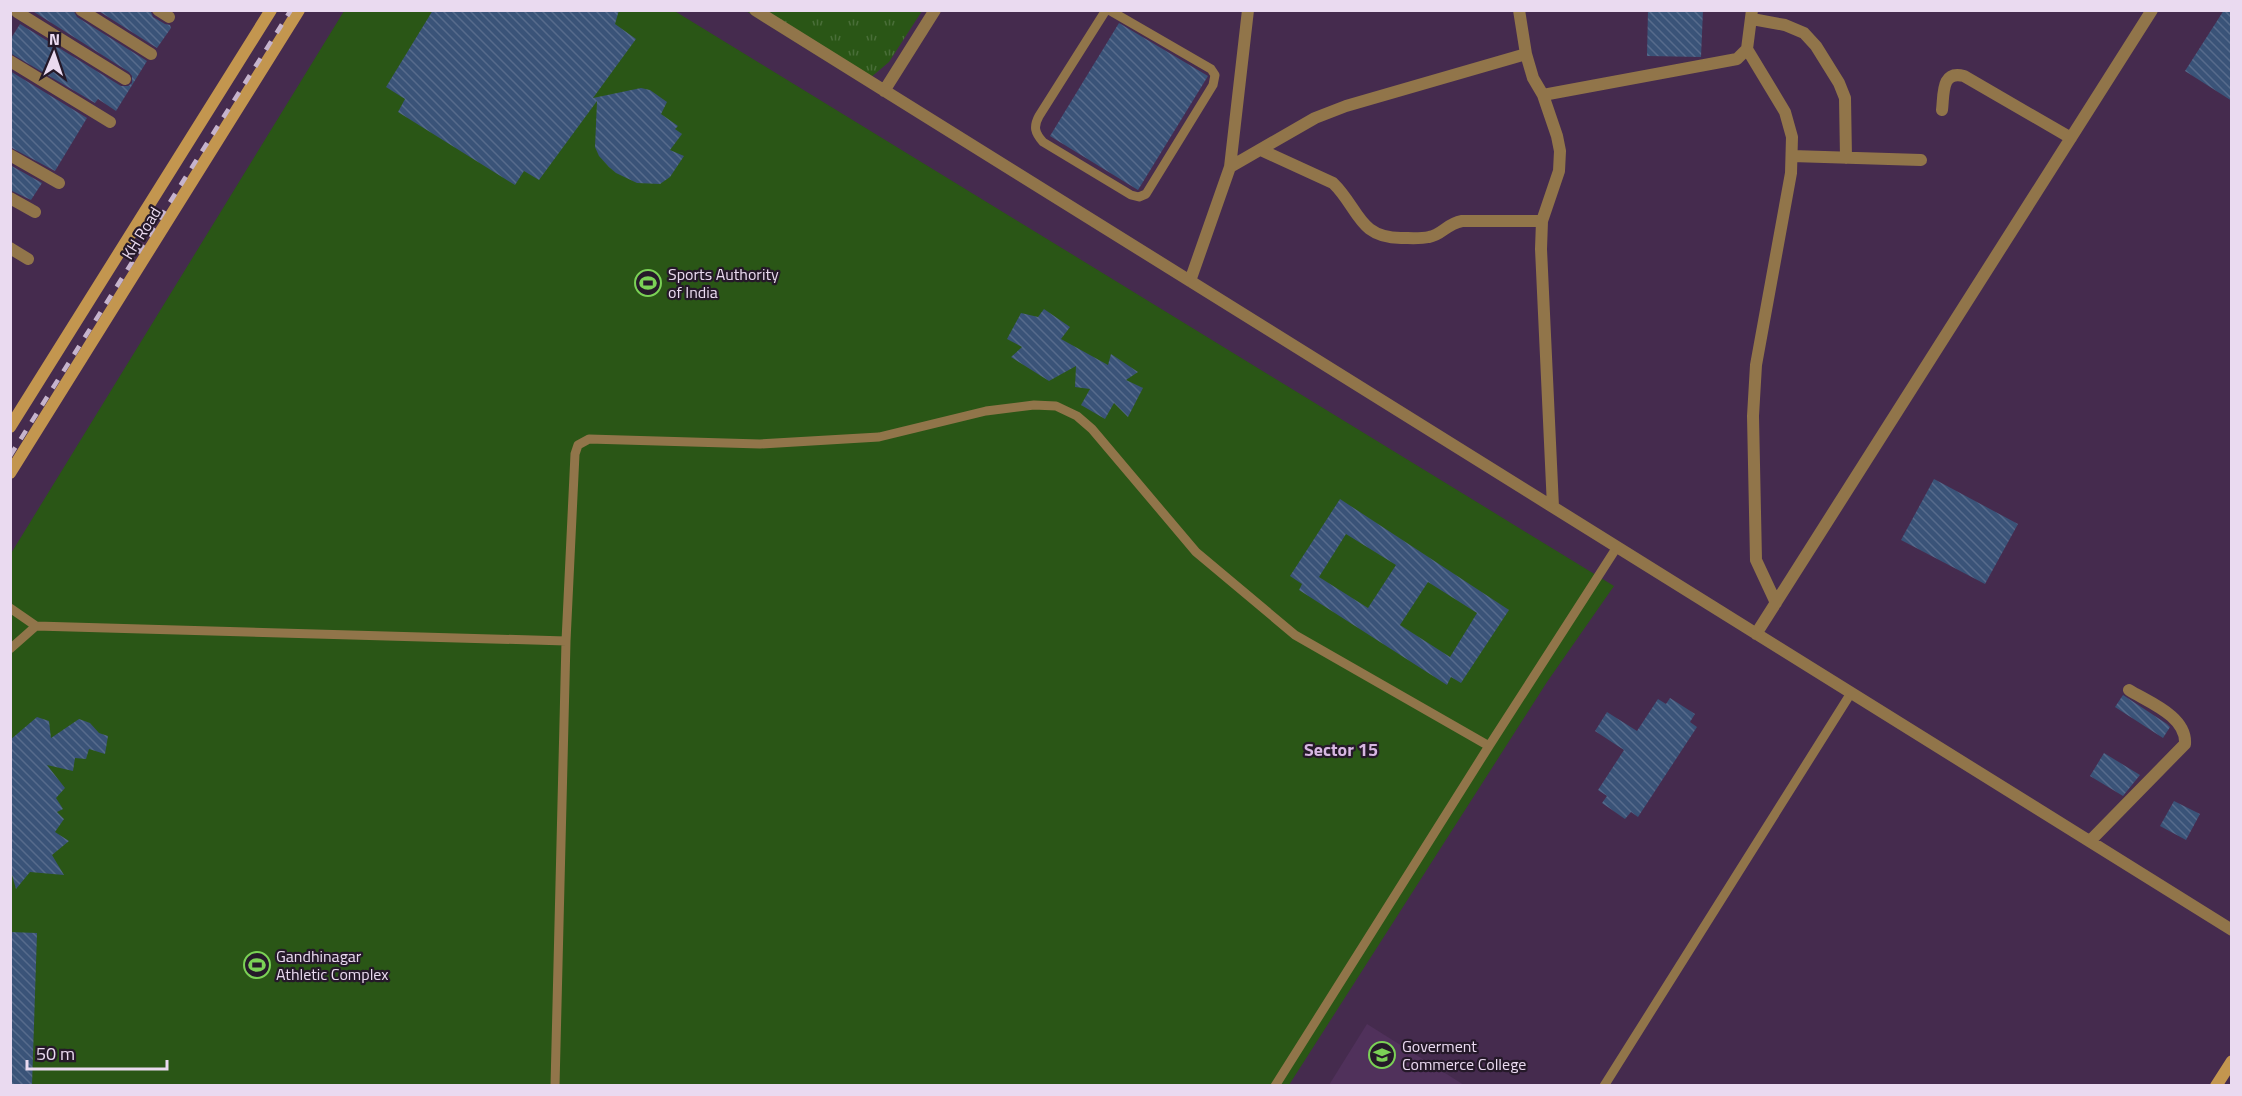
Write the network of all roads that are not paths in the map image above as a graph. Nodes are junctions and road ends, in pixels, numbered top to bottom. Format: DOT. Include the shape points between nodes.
graph roads {
  1 [pos="81,10"];
  2 [pos="271,10"];
  3 [pos="299,10"];
  4 [pos="755,10"];
  5 [pos="935,10"];
  6 [pos="1108,10"];
  7 [pos="1248,10"];
  8 [pos="1519,10"];
  9 [pos="2152,10"];
  10 [pos="15,15"];
  11 [pos="1752,15"];
  12 [pos="1747,49"];
  13 [pos="151,54"];
  14 [pos="1526,54"];
  15 [pos="10,61"];
  16 [pos="125,79"];
  17 [pos="884,91"];
  18 [pos="1543,95"];
  19 [pos="1942,110"];
  20 [pos="110,122"];
  21 [pos="2071,138"];
  22 [pos="1261,150"];
  23 [pos="10,155"];
  24 [pos="1792,156"];
  25 [pos="1846,158"];
  26 [pos="1921,160"];
  27 [pos="1230,167"];
  28 [pos="59,183"];
  29 [pos="10,198"];
  30 [pos="35,212"];
  31 [pos="1542,221"];
  32 [pos="10,248"];
  33 [pos="28,259"];
  34 [pos="1190,281"];
  35 [pos="10,427"];
  36 [pos="10,473"];
  37 [pos="1553,507"];
  38 [pos="1617,547"];
  39 [pos="1776,603"];
  40 [pos="10,608"];
  41 [pos="36,626"];
  42 [pos="1756,634"];
  43 [pos="566,641"];
  44 [pos="10,649"];
  45 [pos="2129,690"];
  46 [pos="1851,693"];
  47 [pos="1490,746"];
  48 [pos="2090,841"];
  49 [pos="2232,930"];
  50 [pos="2232,1061"];
  51 [pos="555,1086"];
  52 [pos="1275,1086"];
  53 [pos="1604,1086"];
  54 [pos="2216,1086"];
  1 -- 13 [label="street"];
  2 -- 35 [label="main road, KH Road"];
  3 -- 36 [label="main road, KH Road"];
  4 -- 17 [label="street"];
  5 -- 17 [label="street"];
  6 -- 6 [label="lane" via="1211,69 1215,75 1213,85 1146,194 1139,197 1043,142 1036,133 1038,116"];
  7 -- 27 [label="street"];
  8 -- 14 [label="street"];
  9 -- 21 [label="street"];
  10 -- 16 [label="street"];
  11 -- 12 [label="street"];
  11 -- 25 [label="street" via="1804,33 1816,46 1845,98"];
  12 -- 18 [label="street" via="1737,59"];
  12 -- 24 [label="street" via="1785,112"];
  14 -- 18 [label="street"];
  14 -- 22 [label="street" via="1346,106 1315,118"];
  15 -- 20 [label="street"];
  17 -- 34 [label="street"];
  18 -- 31 [label="street" via="1560,151 1558,171"];
  19 -- 21 [label="street" via="1945,83 1957,74"];
  21 -- 39 [label="street"];
  22 -- 27 [label="street"];
  22 -- 31 [label="street" via="1333,183 1367,229 1383,236 1427,238 1451,223 1462,221"];
  23 -- 28 [label="street"];
  24 -- 25 [label="street"];
  24 -- 39 [label="street" via="1754,389 1756,560"];
  25 -- 26 [label="street"];
  27 -- 34 [label="street"];
  29 -- 30 [label="street"];
  31 -- 37 [label="street"];
  32 -- 33 [label="street"];
  34 -- 37 [label="street"];
  37 -- 38 [label="street"];
  38 -- 42 [label="street"];
  38 -- 47 [label="lane"];
  39 -- 42 [label="street"];
  40 -- 41 [label="lane"];
  41 -- 43 [label="lane"];
  41 -- 44 [label="lane"];
  42 -- 46 [label="street"];
  43 -- 47 [label="lane" via="575,454 578,445 589,439 760,444 879,437 986,411 1056,406 1092,429 1196,552 1295,635"];
  43 -- 51 [label="lane"];
  45 -- 48 [label="street" via="2176,720 2183,728 2185,744"];
  46 -- 48 [label="street"];
  46 -- 53 [label="lane"];
  47 -- 52 [label="lane"];
  48 -- 49 [label="street"];
  50 -- 54 [label="main road"];
}
